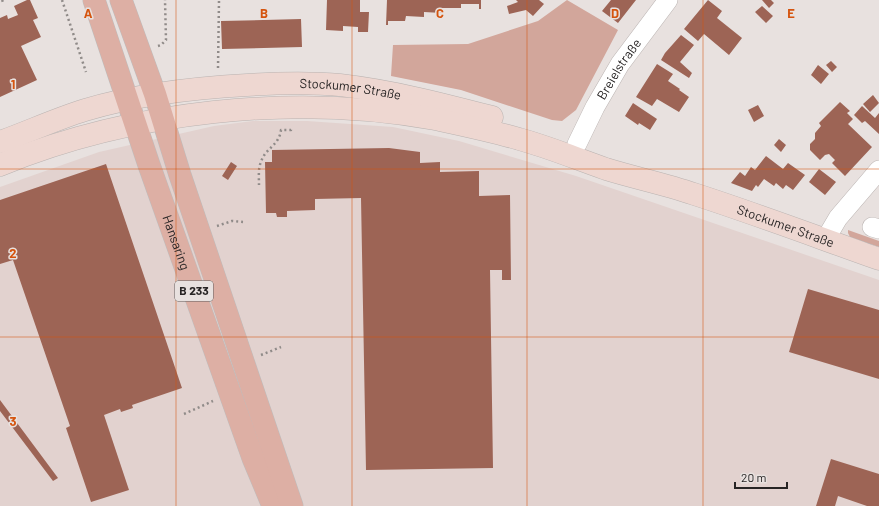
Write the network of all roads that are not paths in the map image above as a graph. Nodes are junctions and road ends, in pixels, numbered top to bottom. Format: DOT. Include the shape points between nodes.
graph roads {
  1 [pos="94,0"];
  2 [pos="121,0"];
  3 [pos="668,0"];
  4 [pos="155,94"];
  5 [pos="127,100"];
  6 [pos="163,120"];
  7 [pos="135,124"];
  8 [pos="0,142"];
  9 [pos="577,144"];
  10 [pos="0,166"];
  11 [pos="879,170"];
  12 [pos="692,193"];
  13 [pos="825,240"];
  14 [pos="879,258"];
  15 [pos="273,506"];
  16 [pos="292,506"];
  1 -- 5 [label="main road, Hansaring / B 233"];
  2 -- 4 [label="main road, Hansaring / B 233"];
  3 -- 9 [label="street, Breielstraße" via="620,64"];
  4 -- 5 [label="main road, Stockumer Straße"];
  4 -- 6 [label="main road, Hansaring / B 233"];
  4 -- 9 [label="main road, Stockumer Straße" via="215,86 286,83 341,85 425,100 509,122"];
  5 -- 7 [label="main road, Hansaring / B 233"];
  5 -- 8 [label="main road, Stockumer Straße" via="85,110"];
  6 -- 7 [label="main road, Stockumer Straße"];
  6 -- 12 [label="main road, Stockumer Straße" via="290,107 393,113 434,119 519,139 607,169"];
  6 -- 16 [label="main road, Hansaring / B 233"];
  7 -- 10 [label="main road, Stockumer Straße" via="81,137"];
  7 -- 15 [label="main road, Hansaring / B 233" via="253,458"];
  9 -- 12 [label="main road, Stockumer Straße" via="613,155"];
  11 -- 13 [label="street" via="838,218"];
  12 -- 13 [label="main road, Stockumer Straße"];
  13 -- 14 [label="main road, Stockumer Straße"];
}
